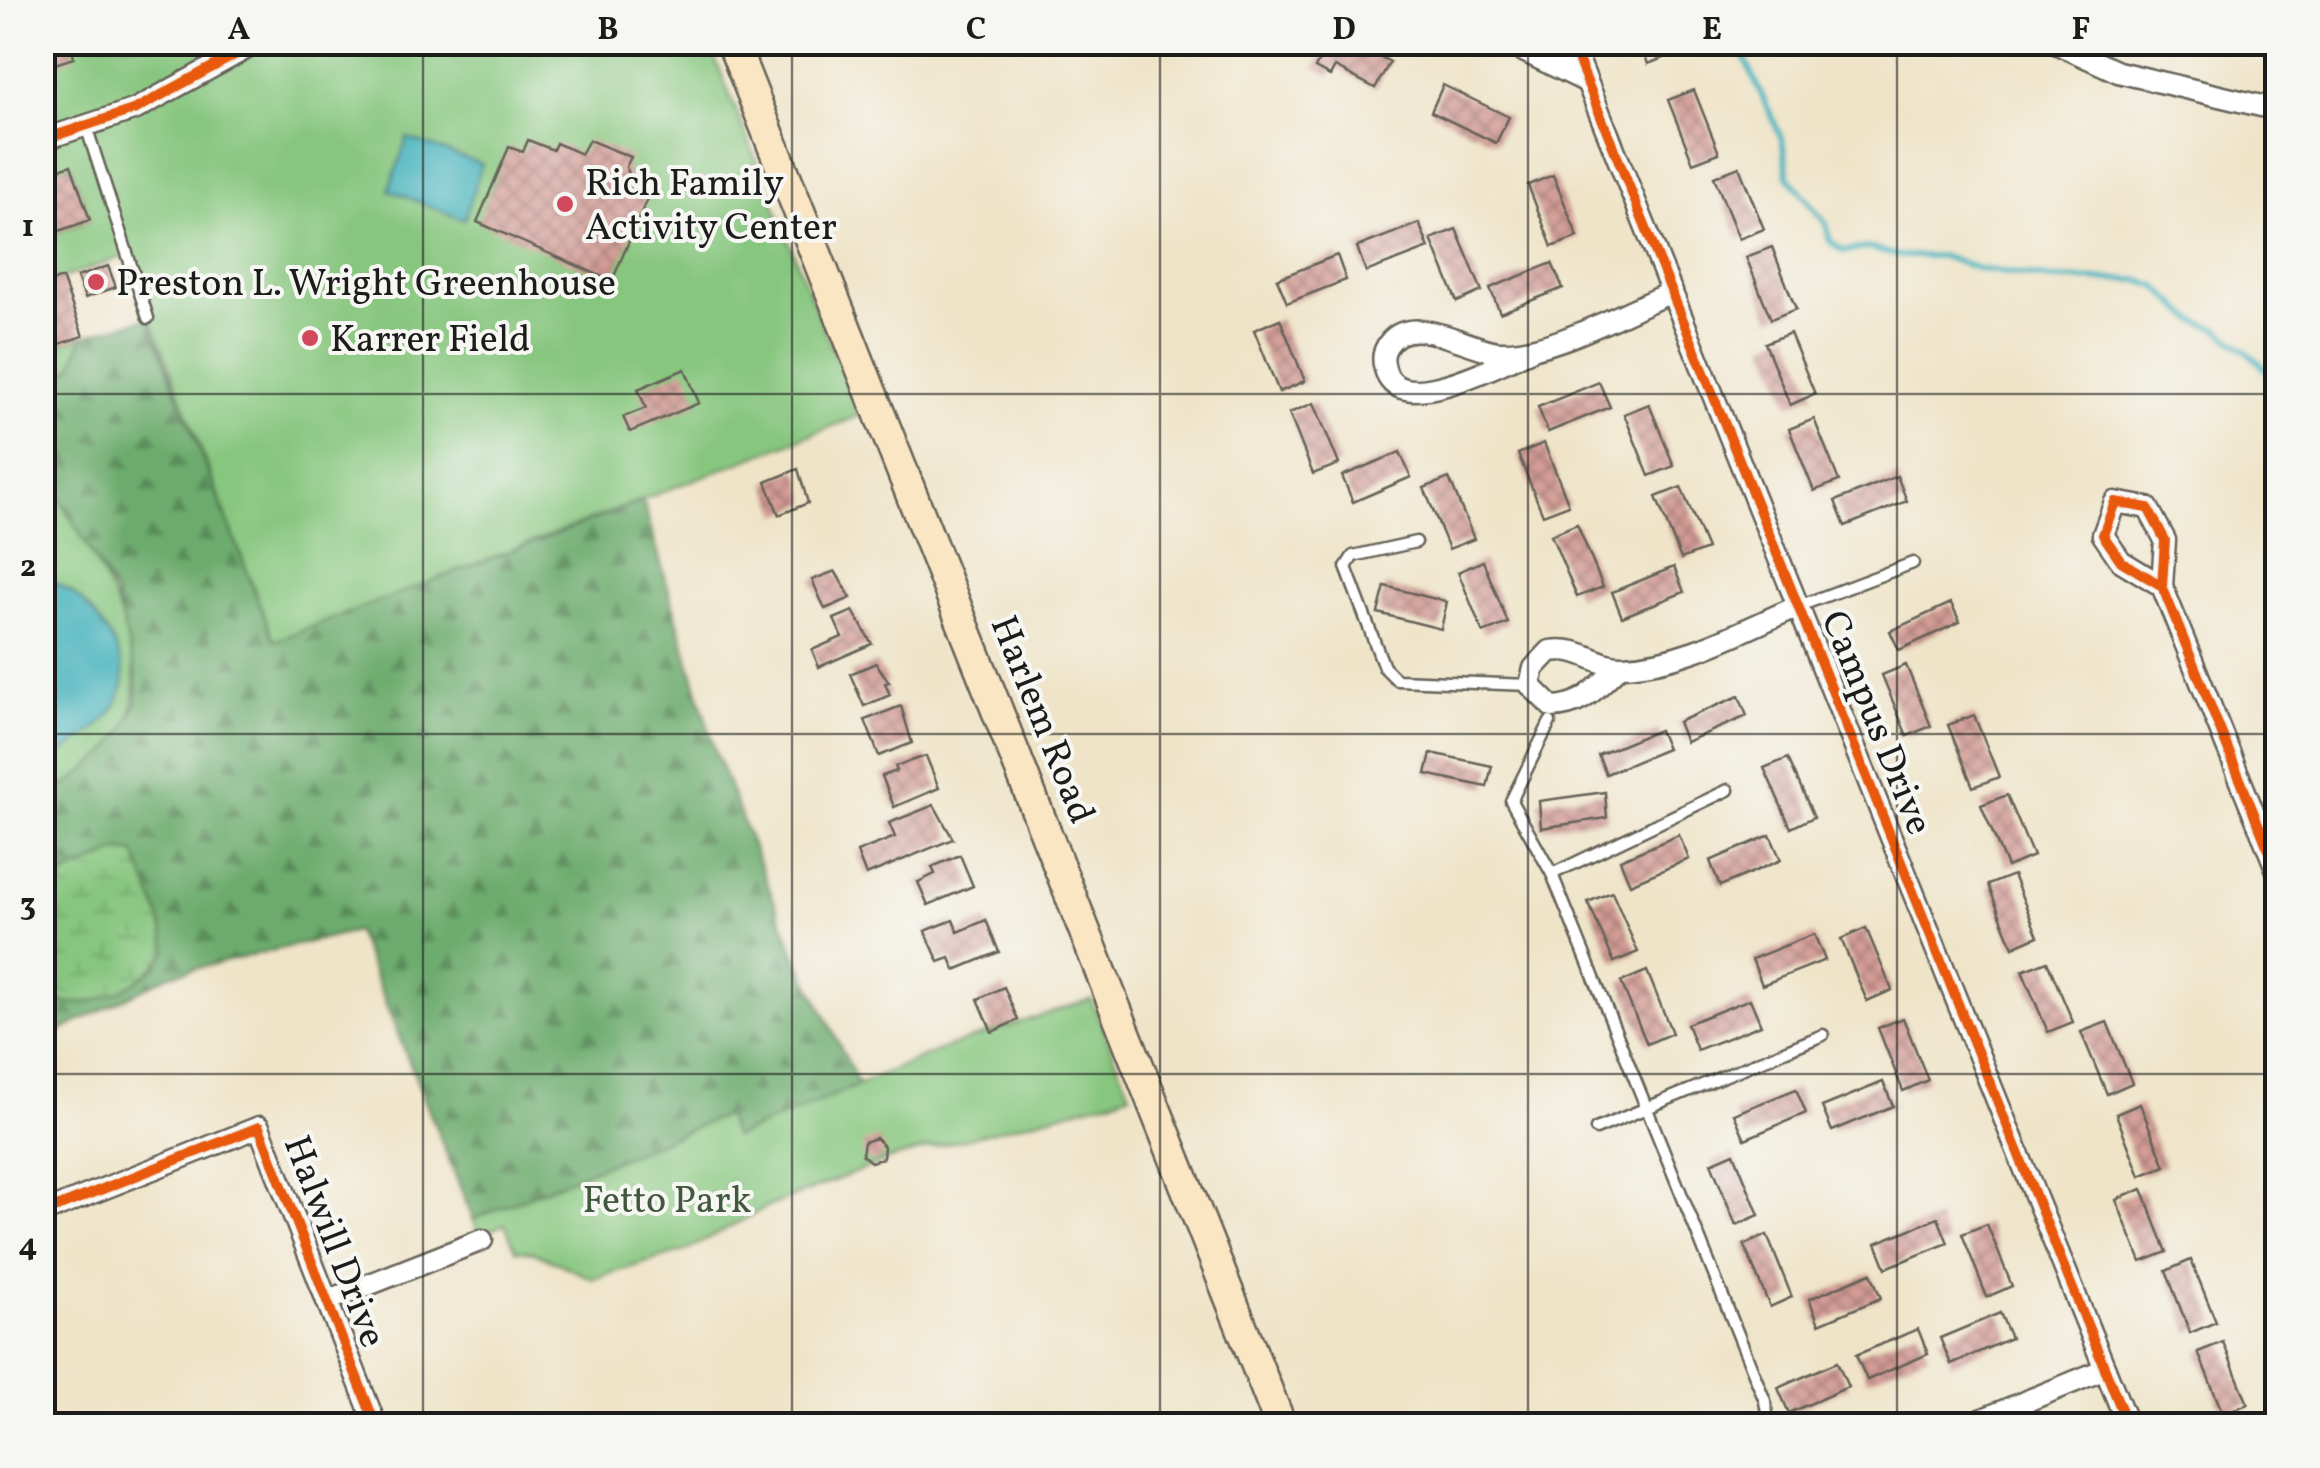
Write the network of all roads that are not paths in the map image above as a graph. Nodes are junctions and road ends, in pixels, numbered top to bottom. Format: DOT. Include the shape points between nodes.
graph roads {
  1 [pos="258,42"];
  2 [pos="732,42"];
  3 [pos="1504,42"];
  4 [pos="1570,42"];
  5 [pos="2053,42"];
  6 [pos="1587,82"];
  7 [pos="2278,85"];
  8 [pos="2273,108"];
  9 [pos="86,129"];
  10 [pos="42,140"];
  11 [pos="1672,292"];
  12 [pos="148,318"];
  13 [pos="1535,348"];
  14 [pos="1416,542"];
  15 [pos="1913,563"];
  16 [pos="2162,586"];
  17 [pos="1799,606"];
  18 [pos="1619,667"];
  19 [pos="1530,685"];
  20 [pos="1550,722"];
  21 [pos="1728,790"];
  22 [pos="2278,873"];
  23 [pos="1552,874"];
  24 [pos="1823,1035"];
  25 [pos="1646,1108"];
  26 [pos="1596,1129"];
  27 [pos="42,1213"];
  28 [pos="482,1240"];
  29 [pos="327,1302"];
  30 [pos="2105,1369"];
  31 [pos="376,1426"];
  32 [pos="1281,1426"];
  33 [pos="1770,1426"];
  34 [pos="1966,1426"];
  35 [pos="2128,1426"];
  1 -- 9 [label="street"];
  2 -- 32 [label="main road, Harlem Road"];
  3 -- 6 [label="street"];
  4 -- 6 [label="street, Campus Drive"];
  5 -- 8 [label="street" via="2118,72"];
  6 -- 11 [label="street, Campus Drive"];
  7 -- 8 [label="street"];
  9 -- 10 [label="street"];
  9 -- 12 [label="lane"];
  11 -- 13 [label="street"];
  11 -- 17 [label="street, Campus Drive"];
  13 -- 13 [label="street" via="1497,352 1412,332 1396,337 1382,360 1403,391 1427,390"];
  14 -- 19 [label="lane" via="1353,556 1346,567 1384,667 1397,680"];
  15 -- 17 [label="lane"];
  16 -- 22 [label="street"];
  17 -- 18 [label="street" via="1667,660"];
  17 -- 30 [label="street, Campus Drive"];
  18 -- 19 [label="street" via="1572,706 1552,707"];
  18 -- 19 [label="street" via="1571,648 1550,651 1534,668"];
  20 -- 23 [label="lane" via="1511,801"];
  21 -- 23 [label="lane"];
  23 -- 25 [label="lane"];
  24 -- 25 [label="lane"];
  25 -- 26 [label="lane"];
  25 -- 33 [label="lane"];
  27 -- 29 [label="street, Halwill Drive" via="259,1127"];
  28 -- 29 [label="street"];
  29 -- 31 [label="street, Halwill Drive"];
  30 -- 34 [label="street"];
  30 -- 35 [label="street, Campus Drive"];
}
